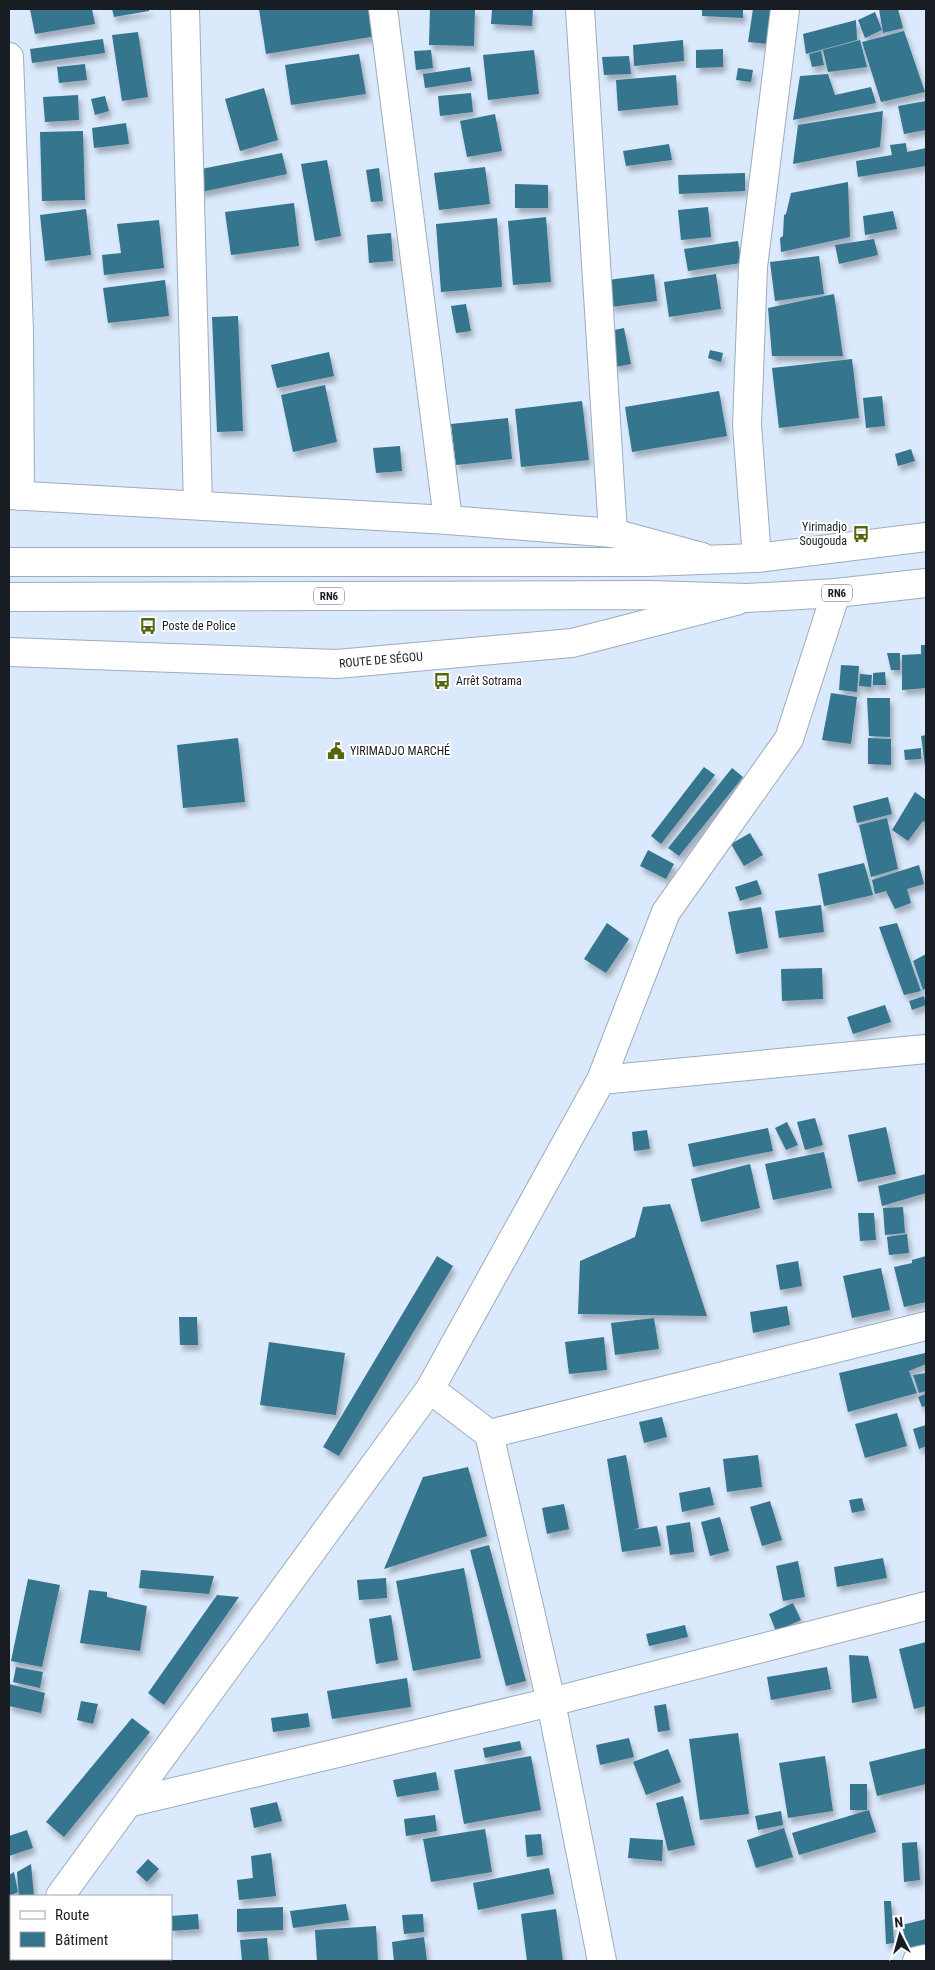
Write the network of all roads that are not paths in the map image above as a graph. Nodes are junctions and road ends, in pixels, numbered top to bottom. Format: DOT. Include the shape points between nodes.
graph roads {
  1 [pos="184,9"];
  2 [pos="383,9"];
  3 [pos="580,9"];
  4 [pos="785,9"];
  5 [pos="9,57"];
  6 [pos="11,168"];
  7 [pos="14,495"];
  8 [pos="198,505"];
  9 [pos="448,520"];
  10 [pos="613,533"];
  11 [pos="926,537"];
  12 [pos="757,558"];
  13 [pos="716,560"];
  14 [pos="9,562"];
  15 [pos="926,583"];
  16 [pos="836,594"];
  17 [pos="9,597"];
  18 [pos="747,598"];
  19 [pos="9,652"];
  20 [pos="926,1049"];
  21 [pos="601,1080"];
  22 [pos="926,1326"];
  23 [pos="430,1390"];
  24 [pos="489,1434"];
  25 [pos="926,1606"];
  26 [pos="551,1702"];
  27 [pos="128,1803"];
  28 [pos="61,1895"];
  29 [pos="926,1959"];
  30 [pos="602,1961"];
  31 [pos="917,1961"];
  1 -- 8 [label="main road"];
  2 -- 9 [label="main road"];
  3 -- 10 [label="main road"];
  4 -- 12 [label="main road" via="753,267 748,425"];
  5 -- 6 [label="main road"];
  6 -- 7 [label="main road" via="19,332"];
  7 -- 8 [label="main road"];
  8 -- 9 [label="main road"];
  9 -- 10 [label="main road"];
  10 -- 13 [label="main road"];
  11 -- 12 [label="main road"];
  12 -- 13 [label="main road"];
  13 -- 14 [label="main road"];
  15 -- 16 [label="main road, ROUTE DE SÉGOU / RN6"];
  16 -- 18 [label="main road, ROUTE DE SÉGOU / RN6"];
  16 -- 21 [label="main road" via="789,739 666,912"];
  17 -- 18 [label="main road, ROUTE DE SÉGOU / RN6" via="649,595"];
  18 -- 19 [label="main road, ROUTE DE SÉGOU" via="572,643 337,664"];
  20 -- 21 [label="main road"];
  21 -- 23 [label="main road"];
  22 -- 24 [label="main road"];
  23 -- 24 [label="main road"];
  23 -- 27 [label="main road"];
  24 -- 26 [label="main road"];
  25 -- 26 [label="main road"];
  26 -- 27 [label="main road"];
  26 -- 30 [label="main road"];
  27 -- 28 [label="main road"];
  29 -- 31 [label="main road"];
}
